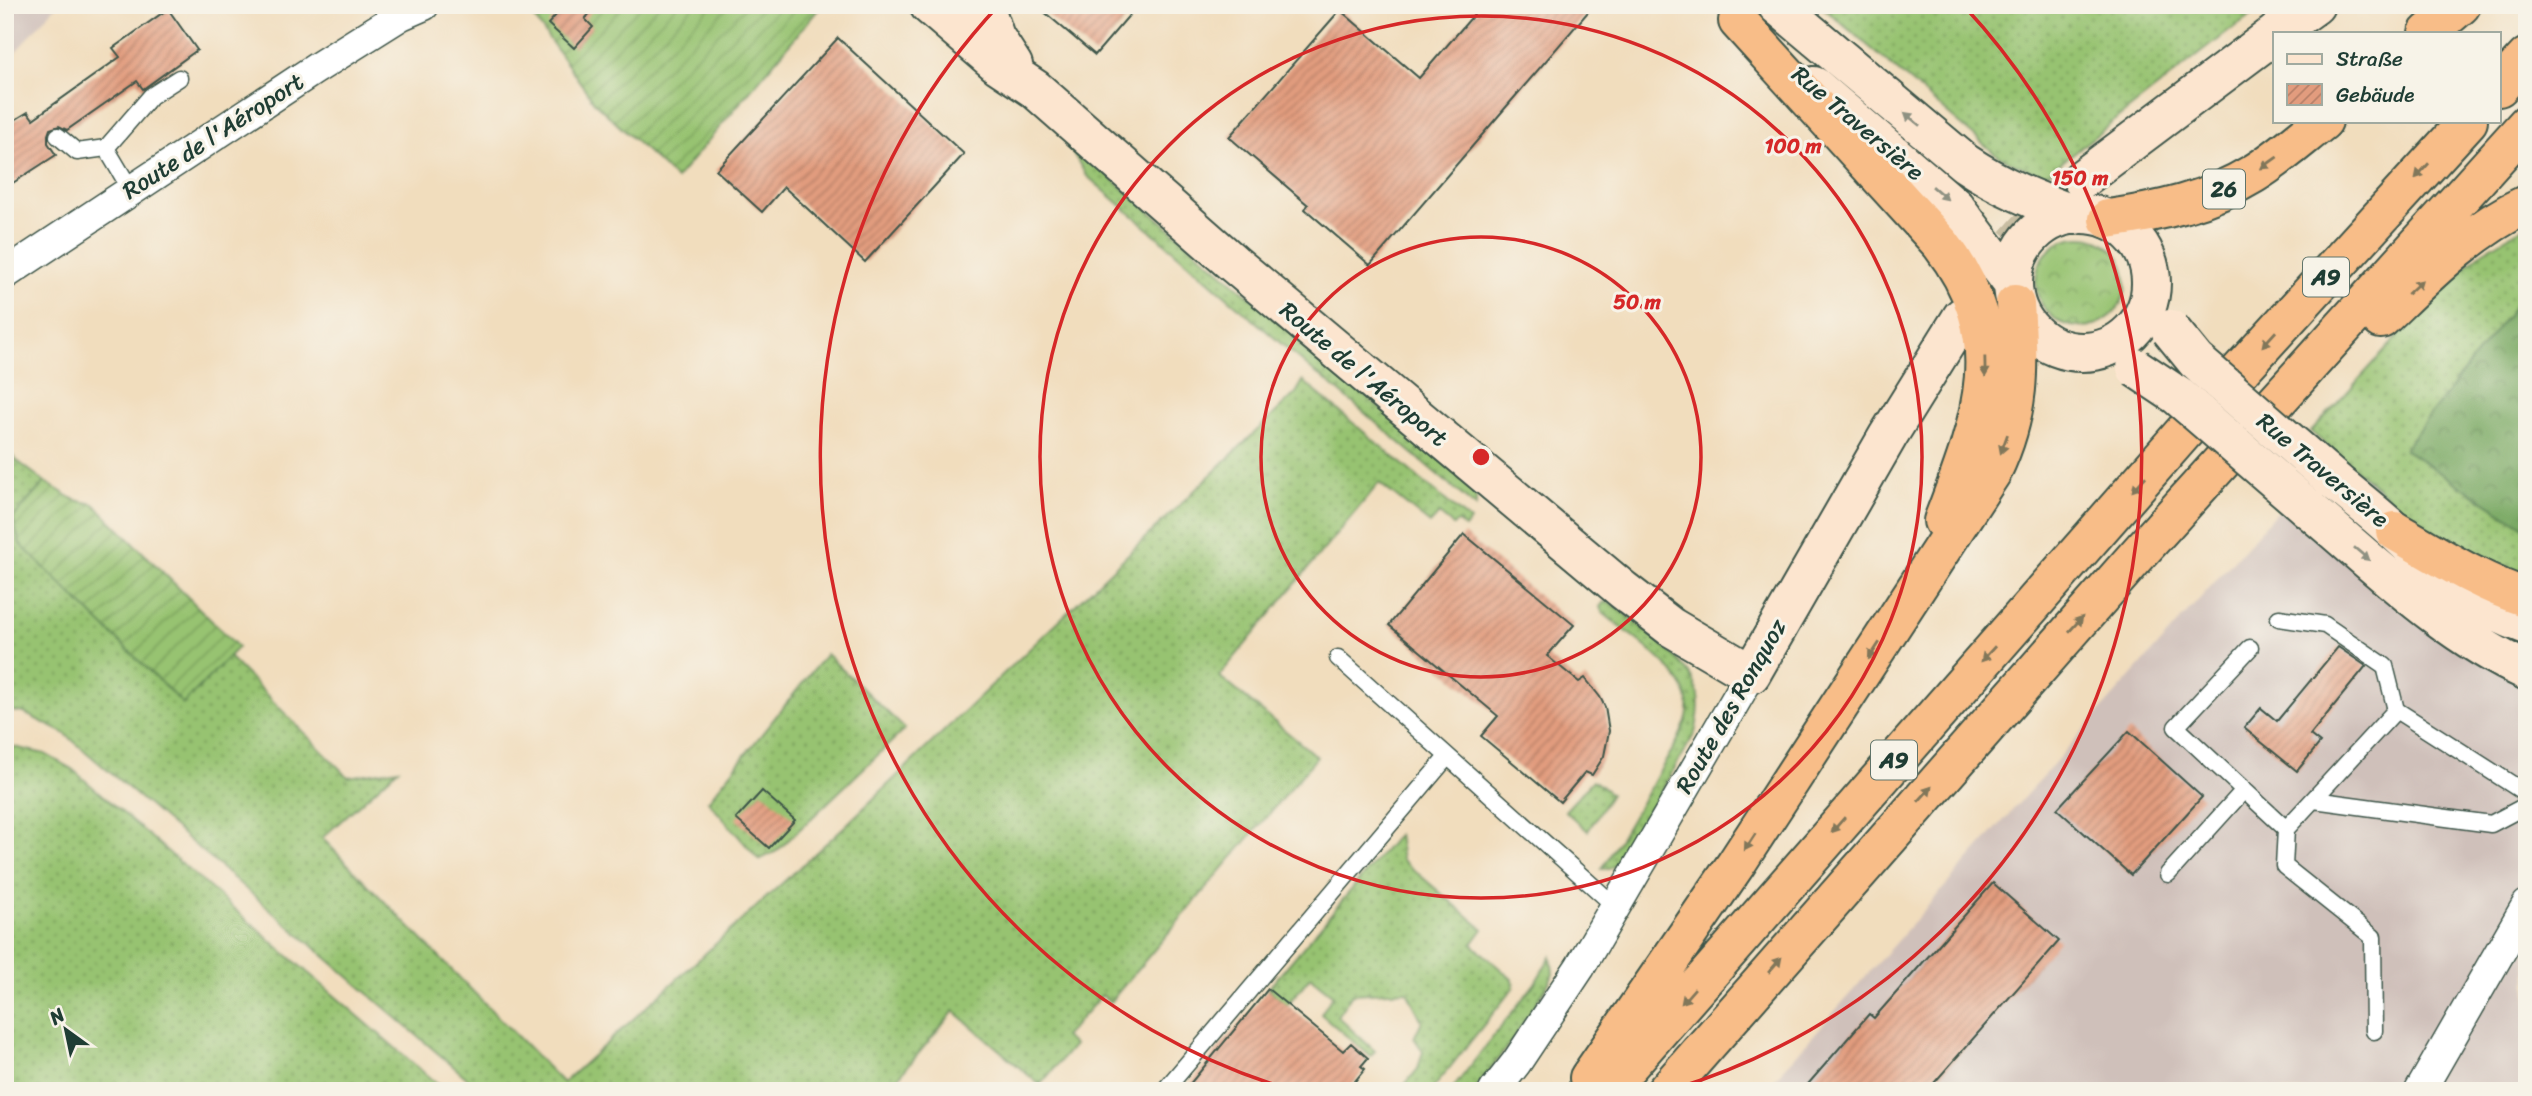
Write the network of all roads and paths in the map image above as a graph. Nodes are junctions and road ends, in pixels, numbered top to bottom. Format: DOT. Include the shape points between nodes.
graph roads {
  1 [pos="929,5"];
  2 [pos="984,5"];
  3 [pos="1777,5"];
  4 [pos="2315,5"];
  5 [pos="2461,5"];
  6 [pos="411,9"];
  7 [pos="1729,13"];
  8 [pos="2278,32"];
  9 [pos="2429,32"];
  10 [pos="2273,36"];
  11 [pos="2527,57"];
  12 [pos="179,78"];
  13 [pos="1024,81"];
  14 [pos="2500,86"];
  15 [pos="2322,122"];
  16 [pos="2467,122"];
  17 [pos="2527,124"];
  18 [pos="58,136"];
  19 [pos="106,148"];
  20 [pos="131,190"];
  21 [pos="2088,204"];
  22 [pos="2527,204"];
  23 [pos="5,274"];
  24 [pos="2151,284"];
  25 [pos="2014,293"];
  26 [pos="1962,317"];
  27 [pos="2090,352"];
  28 [pos="2395,531"];
  29 [pos="2140,552"];
  30 [pos="1911,594"];
  31 [pos="2527,598"];
  32 [pos="2279,618"];
  33 [pos="2527,625"];
  34 [pos="2250,648"];
  35 [pos="1338,658"];
  36 [pos="2527,671"];
  37 [pos="1751,674"];
  38 [pos="2396,710"];
  39 [pos="1447,757"];
  40 [pos="2244,790"];
  41 [pos="2527,794"];
  42 [pos="2314,800"];
  43 [pos="2527,805"];
  44 [pos="2286,830"];
  45 [pos="2168,874"];
  46 [pos="2527,905"];
  47 [pos="1615,906"];
  48 [pos="2374,1031"];
  49 [pos="1164,1091"];
  50 [pos="1494,1091"];
  51 [pos="1580,1091"];
  52 [pos="1606,1091"];
  53 [pos="1666,1091"];
  54 [pos="2420,1091"];
  1 -- 13 [label="main road, Route de l'Aéroport"];
  2 -- 13 [label="main road, Route de l'Aéroport" via="995,37"];
  21 -- 3 [label="main road, Rue Traversière, one-way" via="2010,189 1988,179"];
  4 -- 8 [label="main road"];
  5 -- 9 [label="highway"];
  6 -- 20 [label="street, Route de l'Aéroport"];
  7 -- 25 [label="main road, Rue Traversière, one-way" via="1955,206"];
  7 -- 30 [label="highway, one-way" via="1941,244 1962,273 1978,313 1985,358 1982,404 1954,492"];
  10 -- 21 [label="main road"];
  11 -- 14 [label="highway"];
  12 -- 19 [label="lane" via="151,96"];
  13 -- 37 [label="main road, Route de l'Aéroport" via="1623,590 1671,628"];
  15 -- 21 [label="highway, 26, one-way" via="2254,174 2226,189 2166,209"];
  16 -- 52 [label="highway, A9, one-way" via="2184,432"];
  17 -- 29 [label="highway, A9"];
  18 -- 19 [label="lane" via="78,152"];
  19 -- 20 [label="lane"];
  20 -- 23 [label="street, Route de l'Aéroport"];
  21 -- 24 [label="main road, Rue Traversière" via="2122,225 2143,251"];
  21 -- 25 [label="main road" via="2056,219 2026,242 2016,261"];
  29 -- 22 [label="highway, one-way" via="2421,280 2476,235"];
  24 -- 27 [label="main road, Rue Traversière" via="2144,315 2133,331"];
  24 -- 28 [label="main road, Rue Traversière, bridge" via="2170,329 2196,361"];
  25 -- 27 [label="main road, Rue Traversière" via="2031,331 2058,348"];
  25 -- 30 [label="highway, one-way" via="2016,399 2002,451"];
  26 -- 37 [label="main road, Route des Ronquoz"];
  27 -- 36 [label="main road, one-way, bridge" via="2136,368 2178,396 2434,615"];
  28 -- 31 [label="highway" via="2496,587"];
  28 -- 33 [label="main road, Rue Traversière" via="2482,607"];
  53 -- 29 [label="highway, A9, one-way"];
  30 -- 51 [label="highway, one-way" via="1713,898"];
  32 -- 38 [label="lane" via="2325,625 2385,666"];
  34 -- 40 [label="lane" via="2176,727"];
  35 -- 39 [label="lane"];
  37 -- 47 [label="street, Route des Ronquoz"];
  38 -- 41 [label="lane"];
  38 -- 42 [label="lane"];
  39 -- 47 [label="lane"];
  39 -- 49 [label="lane"];
  40 -- 44 [label="lane"];
  40 -- 45 [label="lane"];
  42 -- 43 [label="lane" via="2491,824"];
  42 -- 44 [label="lane"];
  44 -- 48 [label="lane" via="2284,866 2373,937"];
  46 -- 54 [label="street"];
  47 -- 50 [label="street, Route des Ronquoz" via="1558,1001"];
}
